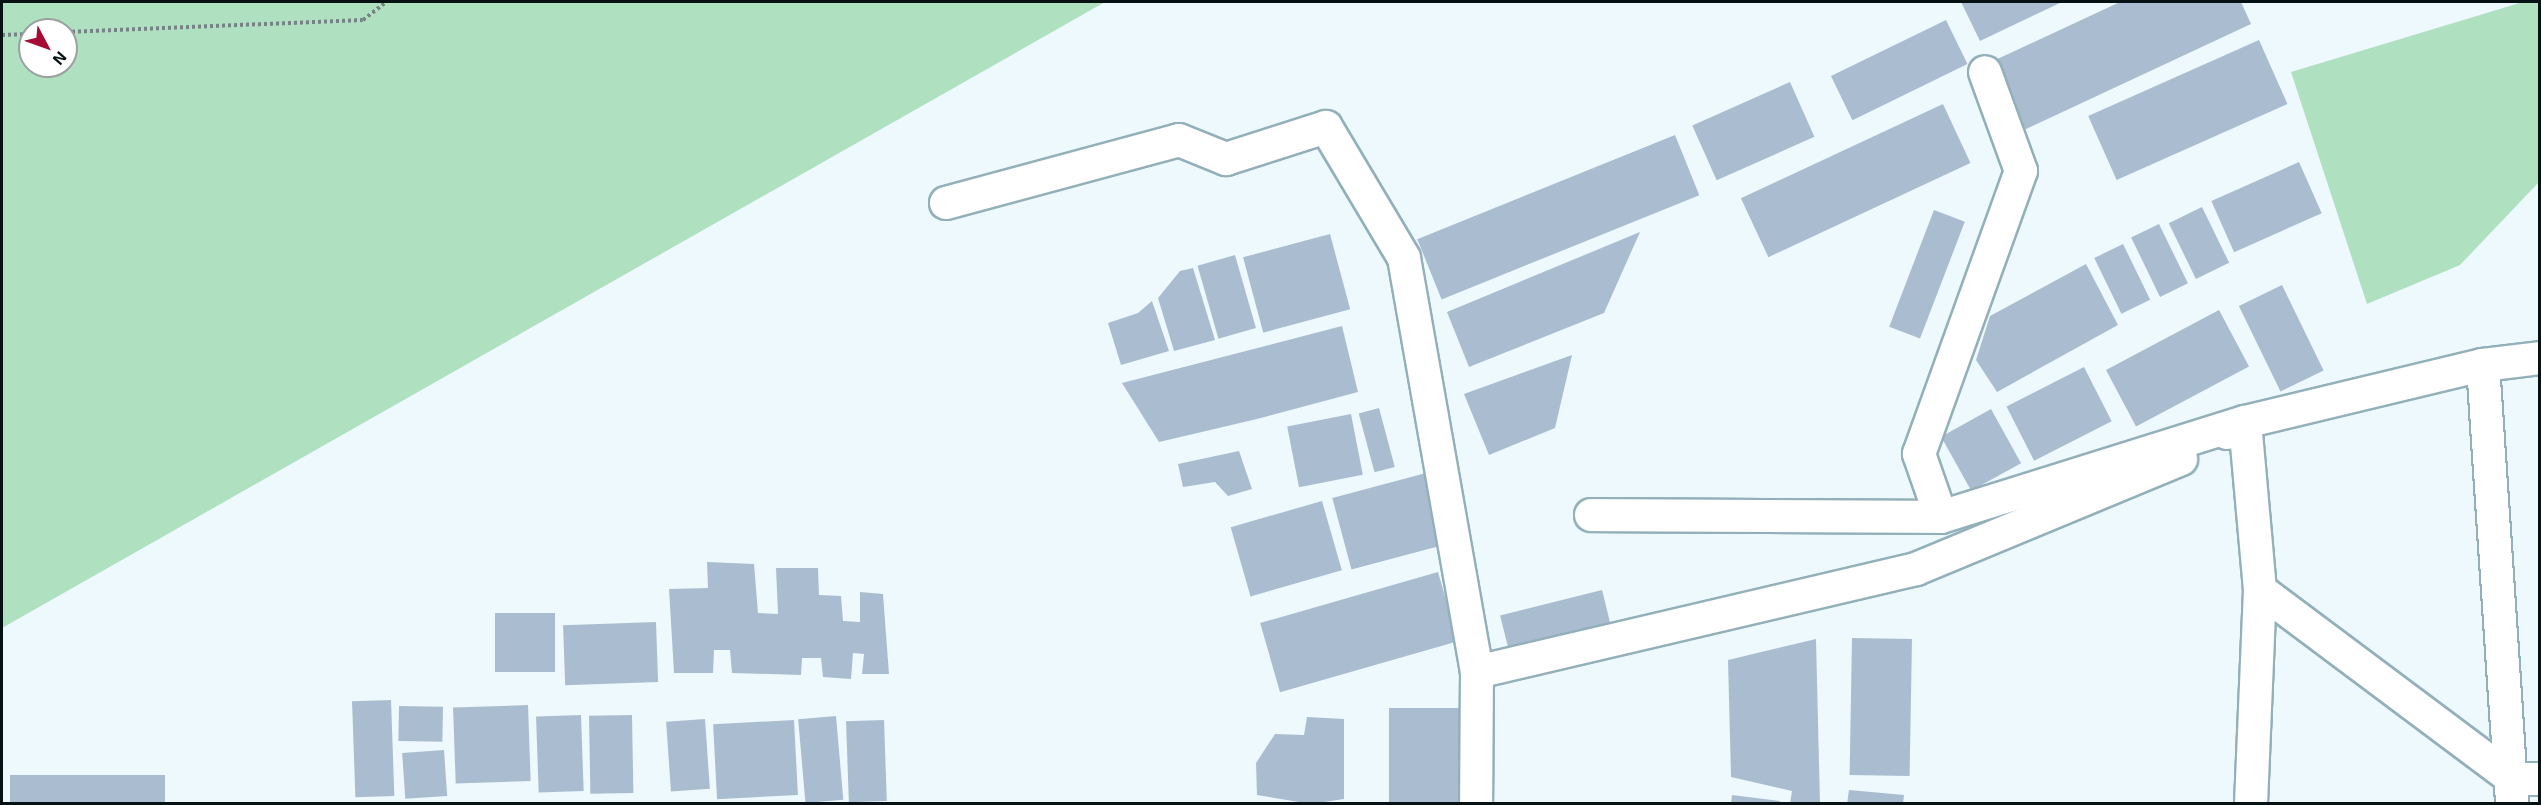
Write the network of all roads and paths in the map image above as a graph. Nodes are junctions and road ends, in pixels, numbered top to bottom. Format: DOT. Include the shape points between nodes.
graph roads {
  1 [pos="386,2"];
  2 [pos="78,32"];
  3 [pos="18,34"];
  4 [pos="2,35"];
  5 [pos="1985,72"];
  6 [pos="946,203"];
  7 [pos="2540,358"];
  8 [pos="2483,365"];
  9 [pos="2245,423"];
  10 [pos="1590,515"];
  11 [pos="1941,517"];
  12 [pos="2260,590"];
  13 [pos="1477,672"];
  14 [pos="2522,787"];
  15 [pos="1476,804"];
  16 [pos="2251,804"];
  1 -- 2 [label="path" via="363,20"];
  3 -- 4 [label="path"];
  5 -- 11 [label="street" via="2021,171 1919,454"];
  6 -- 13 [label="street" via="1179,140 1226,159 1326,127 1404,258"];
  7 -- 8 [label="street"];
  8 -- 9 [label="street"];
  8 -- 14 [label="street"];
  9 -- 11 [label="street"];
  9 -- 12 [label="street"];
  9 -- 13 [label="street" via="2164,469 1916,569"];
  10 -- 11 [label="street"];
  12 -- 14 [label="street"];
  12 -- 16 [label="street"];
  13 -- 15 [label="street"];
}
